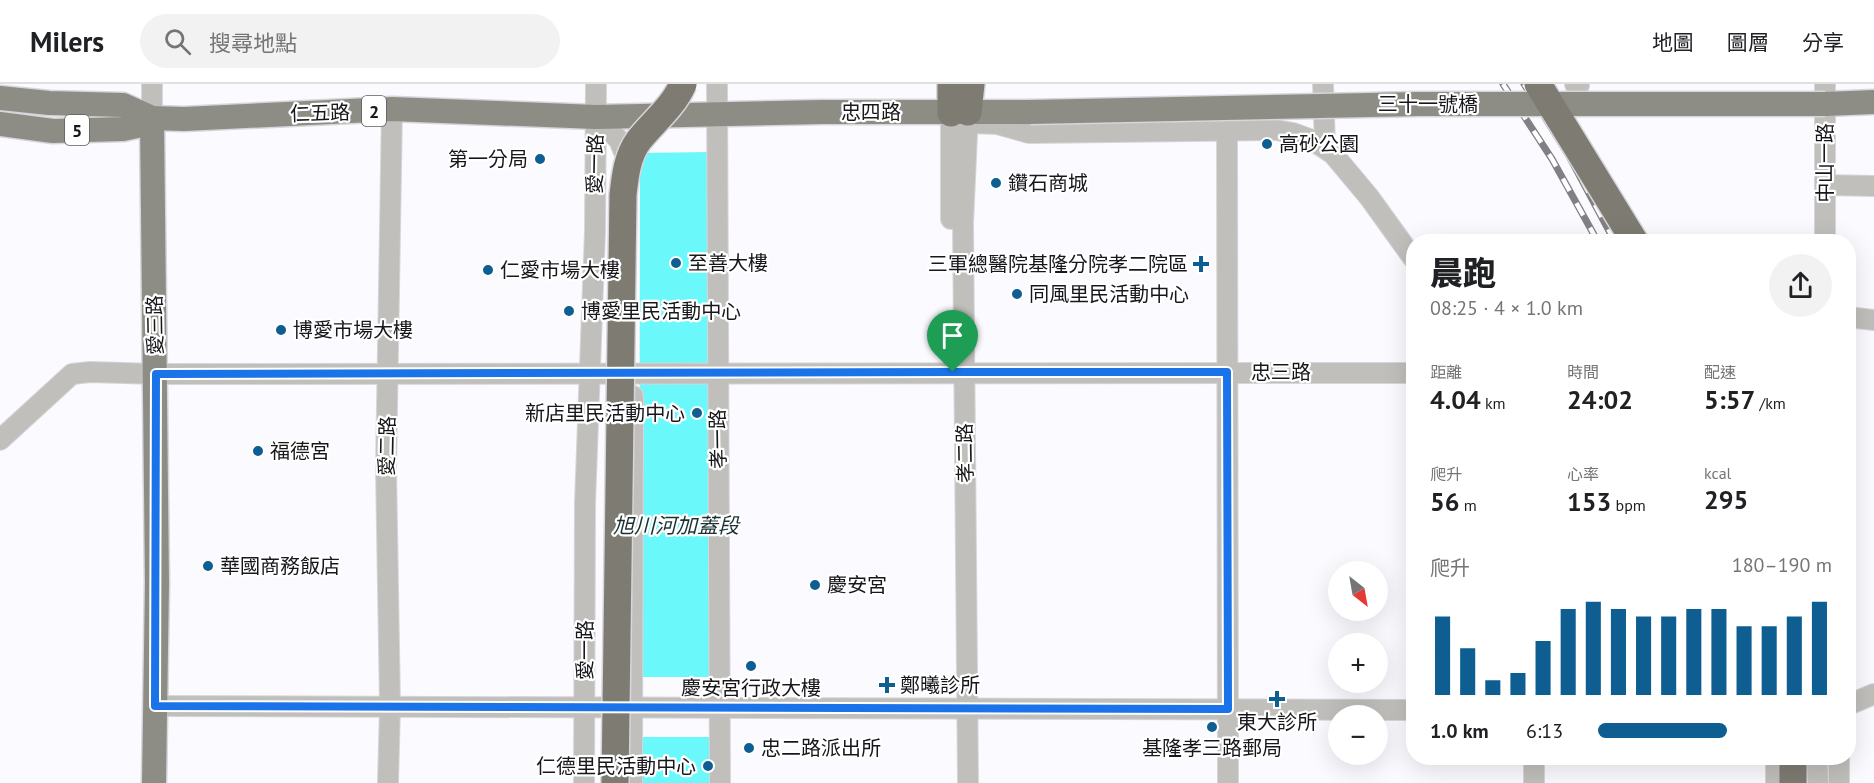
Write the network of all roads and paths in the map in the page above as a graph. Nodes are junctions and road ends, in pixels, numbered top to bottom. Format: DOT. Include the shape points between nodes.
graph roads {
  1 [pos="152,84"];
  2 [pos="596,84"];
  3 [pos="667,84"];
  4 [pos="683,84"];
  5 [pos="951,84"];
  6 [pos="971,84"];
  7 [pos="1323,84"];
  8 [pos="1538,84"];
  9 [pos="1825,94"];
  10 [pos="0,98"];
  11 [pos="715,102"];
  12 [pos="1874,102"];
  13 [pos="392,109"];
  14 [pos="1030,112"];
  15 [pos="963,116"];
  16 [pos="596,117"];
  17 [pos="152,118"];
  18 [pos="0,124"];
  19 [pos="1227,131"];
  20 [pos="1325,147"];
  21 [pos="1825,185"];
  22 [pos="1874,186"];
  23 [pos="1630,234"];
  24 [pos="1825,234"];
  25 [pos="1406,248"];
  26 [pos="1856,318"];
  27 [pos="1874,321"];
  28 [pos="959,372"];
  29 [pos="1227,372"];
  30 [pos="590,373"];
  31 [pos="633,373"];
  32 [pos="717,373"];
  33 [pos="1406,373"];
  34 [pos="156,374"];
  35 [pos="389,374"];
  36 [pos="0,440"];
  37 [pos="1874,694"];
  38 [pos="1856,702"];
  39 [pos="155,706"];
  40 [pos="390,706"];
  41 [pos="584,708"];
  42 [pos="633,708"];
  43 [pos="962,708"];
  44 [pos="720,709"];
  45 [pos="1228,709"];
  46 [pos="1406,710"];
  47 [pos="1534,765"];
  48 [pos="1776,765"];
  49 [pos="1793,765"];
  50 [pos="1817,765"];
  51 [pos="1839,765"];
  52 [pos="154,783"];
  53 [pos="388,783"];
  54 [pos="584,783"];
  55 [pos="605,783"];
  56 [pos="615,783"];
  57 [pos="632,783"];
  58 [pos="720,783"];
  59 [pos="956,783"];
  60 [pos="968,783"];
  61 [pos="1228,783"];
  62 [pos="1534,783"];
  63 [pos="1776,783"];
  64 [pos="1793,783"];
  65 [pos="1818,783"];
  66 [pos="1839,783"];
  1 -- 17 [label="street"];
  2 -- 16 [label="street"];
  3 -- 55 [label="highway" via="626,138 611,196"];
  4 -- 56 [label="highway, bridge" via="670,106 637,142 623,195"];
  5 -- 15 [label="highway"];
  6 -- 15 [label="highway"];
  7 -- 20 [label="street"];
  8 -- 23 [label="highway, bridge"];
  9 -- 12 [label="main road, 2"];
  9 -- 14 [label="main road, 三十一號橋 / 2, bridge"];
  9 -- 21 [label="street, 中山一路"];
  10 -- 17 [label="main road, 5" via="123,105"];
  11 -- 15 [label="main road, 忠四路 / 2"];
  11 -- 16 [label="main road, 2" via="639,116"];
  11 -- 32 [label="street, 孝一路"];
  13 -- 16 [label="main road, 仁五路 / 2"];
  13 -- 17 [label="main road, 仁五路 / 2"];
  13 -- 35 [label="street, 愛二路"];
  14 -- 15 [label="main road, 忠四路 / 2"];
  15 -- 19 [label="street, 忠四路" via="1029,133"];
  15 -- 28 [label="street, 孝二路"];
  16 -- 30 [label="street, 愛一路"];
  16 -- 31 [label="street, 愛一路" via="619,140 633,174"];
  17 -- 18 [label="main road, 5" via="123,129 53,131"];
  17 -- 34 [label="main road, 愛三路"];
  19 -- 20 [label="street, 忠四路" via="1284,131"];
  19 -- 29 [label="street"];
  20 -- 25 [label="street" via="1369,197"];
  21 -- 22 [label="street"];
  21 -- 24 [label="street, 中山一路"];
  26 -- 27 [label="street"];
  28 -- 29 [label="street, 忠三路"];
  28 -- 32 [label="street, 忠三路"];
  28 -- 43 [label="street, 孝二路"];
  29 -- 33 [label="street, 忠三路"];
  29 -- 45 [label="street"];
  30 -- 31 [label="street, 忠三路"];
  30 -- 35 [label="street, 忠三路"];
  30 -- 41 [label="street, 愛一路"];
  31 -- 32 [label="street, 忠三路"];
  31 -- 42 [label="street, 愛一路"];
  32 -- 44 [label="street, 孝一路"];
  34 -- 35 [label="street, 忠三路"];
  34 -- 36 [label="street, 忠三路" via="72,374"];
  34 -- 39 [label="main road, 愛三路"];
  35 -- 40 [label="street, 愛二路" via="386,468"];
  37 -- 38 [label="street"];
  39 -- 40 [label="street"];
  39 -- 52 [label="main road, 愛三路"];
  40 -- 41 [label="street"];
  40 -- 53 [label="street, 愛二路"];
  41 -- 42 [label="street"];
  41 -- 54 [label="street, 愛一路"];
  42 -- 44 [label="street"];
  42 -- 57 [label="street, 愛一路"];
  43 -- 44 [label="street"];
  43 -- 45 [label="street"];
  43 -- 59 [label="street, 孝二路"];
  43 -- 60 [label="street, 孝二路"];
  44 -- 58 [label="street, 孝一路"];
  45 -- 46 [label="street"];
  45 -- 61 [label="street"];
  47 -- 62 [label="street"];
  48 -- 63 [label="street"];
  49 -- 64 [label="highway"];
  50 -- 65 [label="street"];
  51 -- 66 [label="street"];
}
